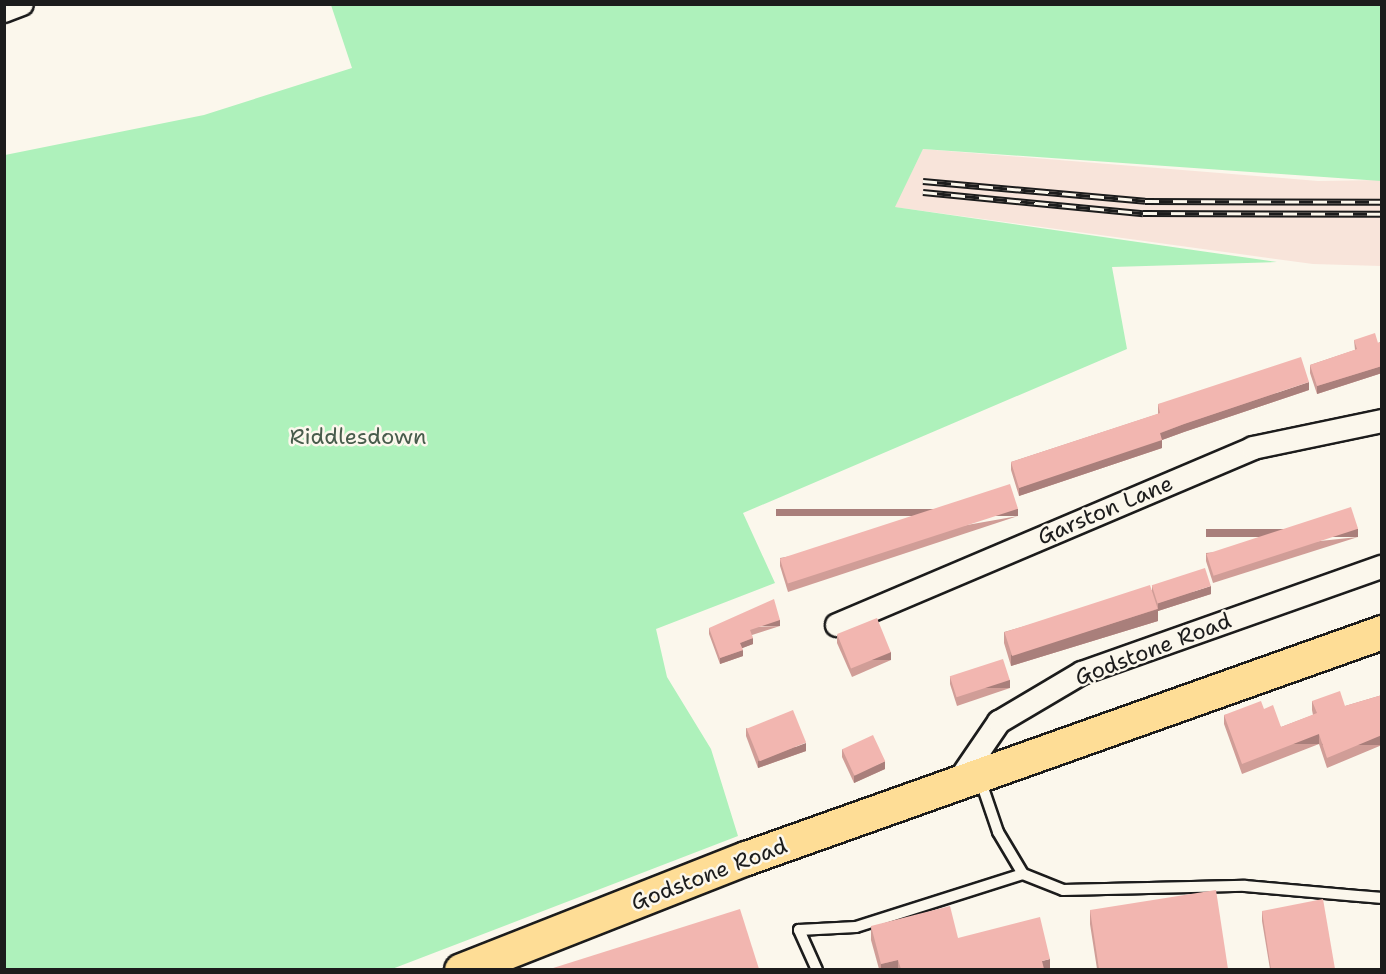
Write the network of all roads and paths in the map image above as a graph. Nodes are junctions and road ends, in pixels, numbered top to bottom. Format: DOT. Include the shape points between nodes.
graph roads {
  1 [pos="22,4"];
  2 [pos="4,11"];
  3 [pos="1382,421"];
  4 [pos="1382,567"];
  5 [pos="837,625"];
  6 [pos="1382,632"];
  7 [pos="968,778"];
  8 [pos="1023,874"];
  9 [pos="1382,898"];
  10 [pos="461,969"];
  11 [pos="817,969"];
  1 -- 2 [label="street"];
  3 -- 5 [label="street, Garston Lane" via="1253,448"];
  4 -- 7 [label="street, Godstone Road" via="1082,673 999,722"];
  6 -- 7 [label="highway, Godstone Road"];
  7 -- 8 [label="lane"];
  7 -- 10 [label="highway, Godstone Road"];
  8 -- 9 [label="lane" via="1063,890 1245,886"];
  8 -- 11 [label="lane" via="856,927 799,930"];
}
